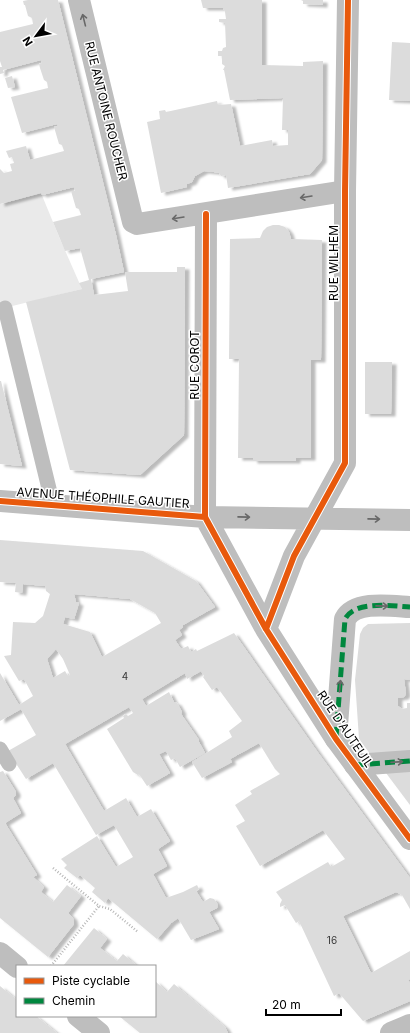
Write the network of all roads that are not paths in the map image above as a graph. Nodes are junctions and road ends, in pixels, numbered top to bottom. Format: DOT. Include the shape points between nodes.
graph roads {
  1 [pos="79,0"];
  2 [pos="348,0"];
  3 [pos="345,191"];
  4 [pos="206,214"];
  5 [pos="5,308"];
  6 [pos="0,501"];
  7 [pos="53,505"];
  8 [pos="205,517"];
  9 [pos="314,518"];
  10 [pos="410,520"];
  11 [pos="410,606"];
  12 [pos="266,629"];
  13 [pos="336,739"];
  14 [pos="0,749"];
  15 [pos="410,761"];
  16 [pos="9,764"];
  17 [pos="355,765"];
  18 [pos="410,839"];
  19 [pos="0,952"];
  20 [pos="16,966"];
  21 [pos="79,1017"];
  22 [pos="410,1025"];
  23 [pos="99,1033"];
  24 [pos="391,1033"];
  4 -- 1 [label="street, RUE ANTOINE ROUCHER, one-way" via="137,224 133,222"];
  2 -- 3 [label="street, RUE WILHEM"];
  3 -- 4 [label="street, one-way"];
  3 -- 9 [label="street, RUE WILHEM" via="345,463"];
  4 -- 8 [label="street, RUE COROT"];
  5 -- 7 [label="lane"];
  6 -- 7 [label="street, AVENUE THÉOPHILE GAUTIER"];
  7 -- 8 [label="street, AVENUE THÉOPHILE GAUTIER"];
  8 -- 9 [label="street, AVENUE THÉOPHILE GAUTIER, one-way"];
  8 -- 12 [label="street, RUE D'AUTEUIL"];
  9 -- 10 [label="street, AVENUE THÉOPHILE GAUTIER, one-way"];
  9 -- 12 [label="street" via="294,556"];
  13 -- 11 [label="street, RUE D'AUTEUIL, one-way" via="345,619 355,608"];
  12 -- 13 [label="street, RUE D'AUTEUIL"];
  13 -- 17 [label="street, RUE D'AUTEUIL"];
  14 -- 16 [label="lane"];
  17 -- 15 [label="street, one-way"];
  17 -- 18 [label="street, RUE D'AUTEUIL"];
  19 -- 20 [label="street"];
  21 -- 23 [label="street"];
  22 -- 24 [label="street"];
}
